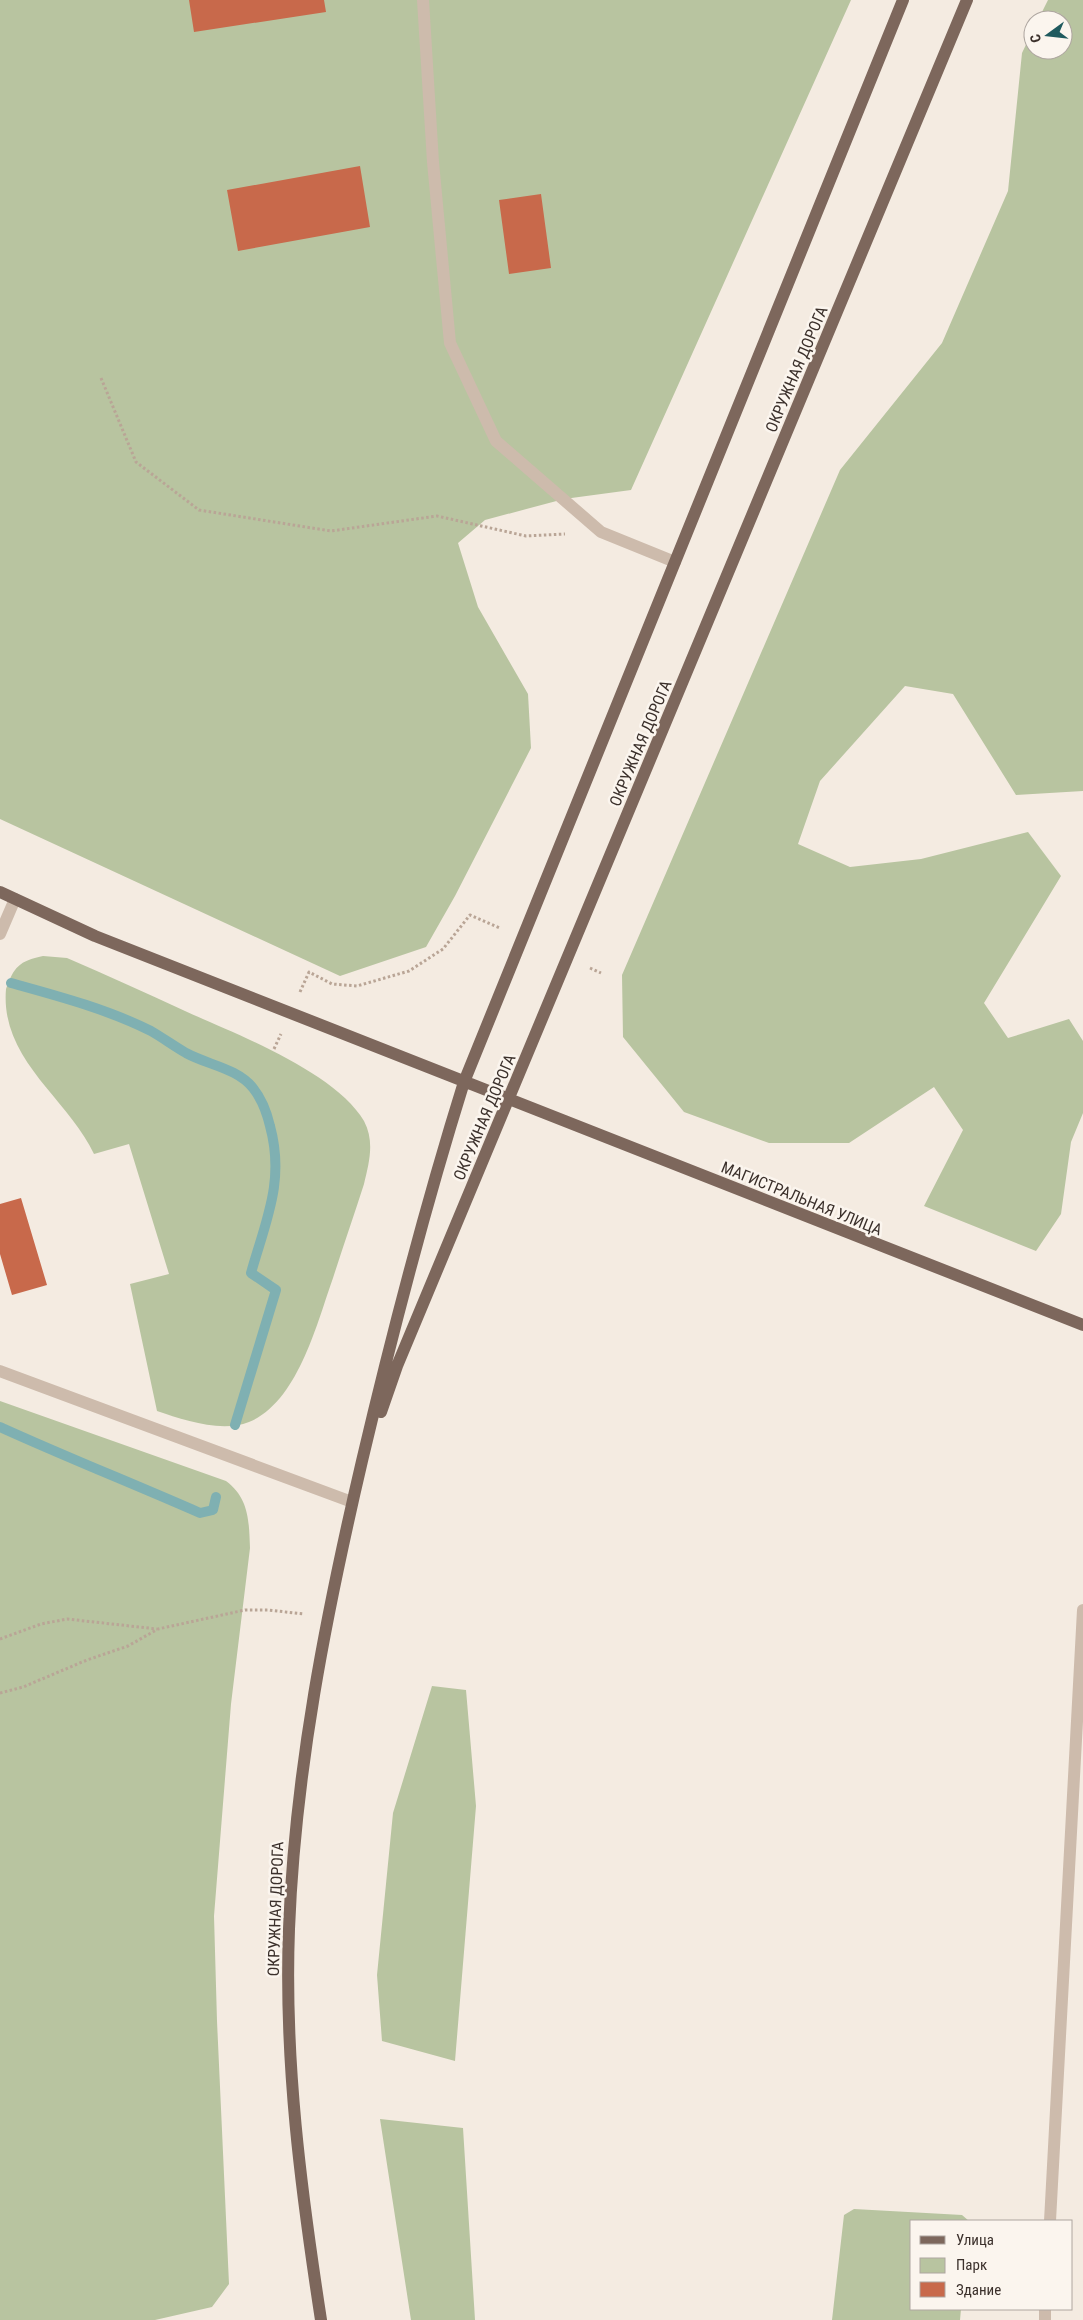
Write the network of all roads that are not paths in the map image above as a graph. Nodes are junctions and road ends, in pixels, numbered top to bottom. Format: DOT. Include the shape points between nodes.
graph roads {
  1 [pos="422,0"];
  2 [pos="903,0"];
  3 [pos="967,0"];
  4 [pos="675,562"];
  5 [pos="0,892"];
  6 [pos="15,899"];
  7 [pos="0,934"];
  8 [pos="464,1082"];
  9 [pos="510,1100"];
  10 [pos="1083,1325"];
  11 [pos="0,1371"];
  12 [pos="352,1502"];
  13 [pos="1083,1610"];
  14 [pos="1050,2220"];
  15 [pos="321,2320"];
  1 -- 4 [label="street" via="450,343 496,441 601,532"];
  2 -- 4 [label="main road, ОКРУЖНАЯ ДОРОГА"];
  3 -- 9 [label="main road, ОКРУЖНАЯ ДОРОГА"];
  4 -- 8 [label="main road, ОКРУЖНАЯ ДОРОГА"];
  5 -- 6 [label="main road, МАГИСТРАЛЬНАЯ УЛИЦА"];
  6 -- 7 [label="street"];
  6 -- 8 [label="main road, МАГИСТРАЛЬНАЯ УЛИЦА" via="95,936"];
  8 -- 9 [label="main road, МАГИСТРАЛЬНАЯ УЛИЦА"];
  8 -- 12 [label="main road, ОКРУЖНАЯ ДОРОГА" via="440,1158"];
  9 -- 10 [label="main road, МАГИСТРАЛЬНАЯ УЛИЦА"];
  9 -- 12 [label="main road, ОКРУЖНАЯ ДОРОГА" via="397,1366"];
  11 -- 12 [label="street"];
  12 -- 15 [label="main road, ОКРУЖНАЯ ДОРОГА" via="308,1730 293,1846 289,1931 291,2090"];
  13 -- 14 [label="street"];
}
